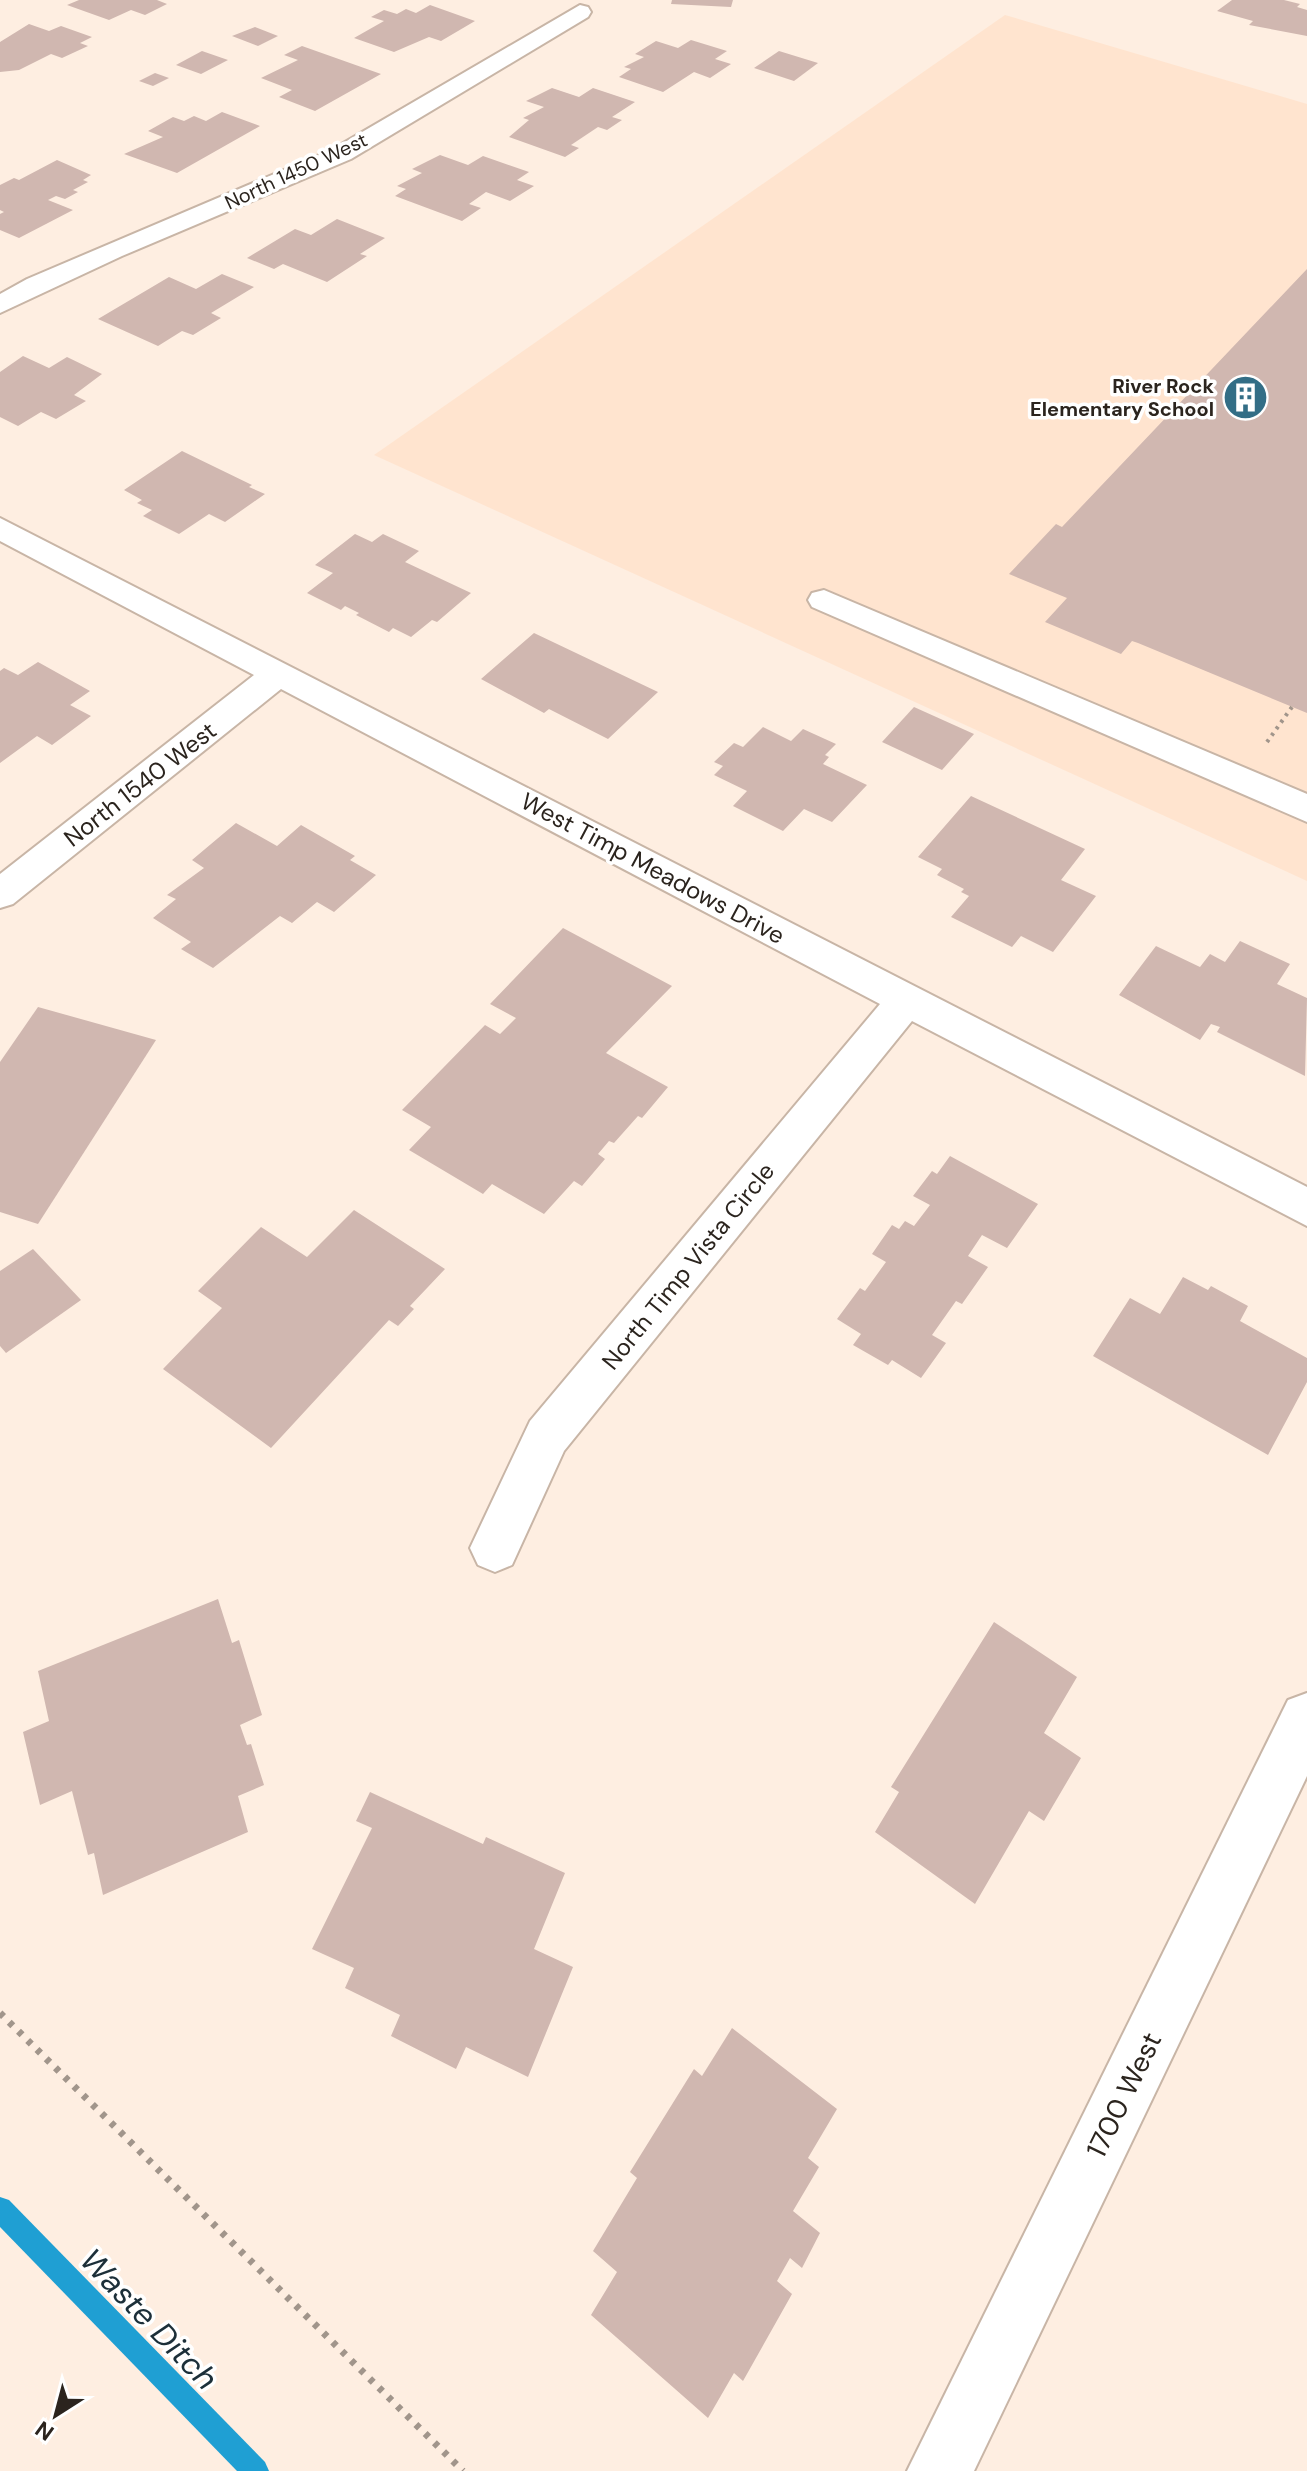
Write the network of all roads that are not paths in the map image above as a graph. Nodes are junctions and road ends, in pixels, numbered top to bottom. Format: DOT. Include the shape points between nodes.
graph roads {
  1 [pos="568,8"];
  2 [pos="0,305"];
  3 [pos="0,528"];
  4 [pos="824,600"];
  5 [pos="279,673"];
  6 [pos="1307,809"];
  7 [pos="0,894"];
  8 [pos="906,1000"];
  9 [pos="1307,1208"];
  10 [pos="495,1548"];
  11 [pos="1307,1719"];
  12 [pos="940,2471"];
  1 -- 2 [label="street, North 1450 West" via="357,146 77,265"];
  3 -- 5 [label="street, West Timp Meadows Drive"];
  4 -- 6 [label="street"];
  5 -- 7 [label="street, North 1540 West"];
  5 -- 8 [label="street, West Timp Meadows Drive"];
  8 -- 9 [label="street, West Timp Meadows Drive"];
  8 -- 10 [label="street, North Timp Vista Circle" via="547,1436"];
  11 -- 12 [label="street, 1700 West"];
}
